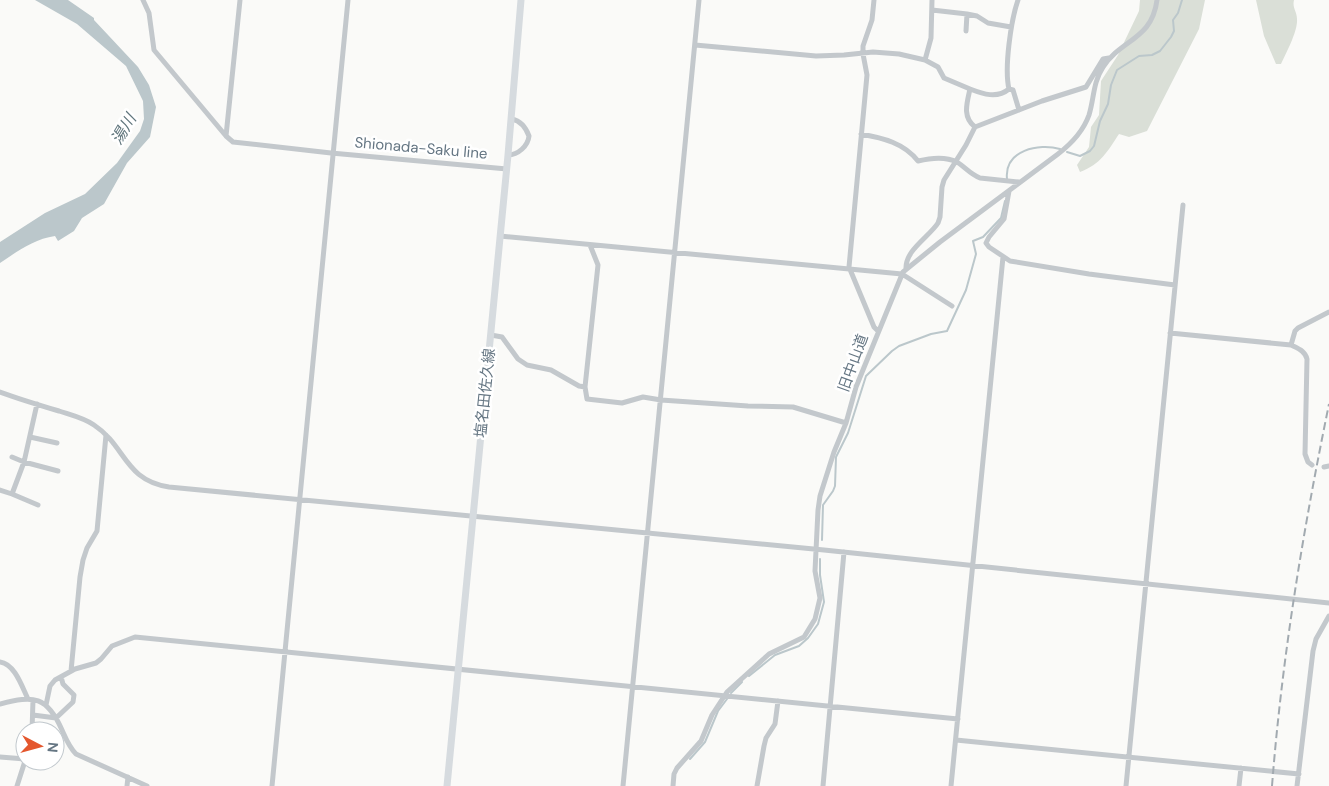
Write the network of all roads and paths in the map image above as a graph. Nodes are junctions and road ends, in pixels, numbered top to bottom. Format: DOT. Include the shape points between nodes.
graph roads {
  1 [pos="143,0"];
  2 [pos="240,0"];
  3 [pos="348,0"];
  4 [pos="521,0"];
  5 [pos="699,0"];
  6 [pos="874,0"];
  7 [pos="932,0"];
  8 [pos="1018,0"];
  9 [pos="1157,0"];
  10 [pos="932,10"];
  11 [pos="967,14"];
  12 [pos="1011,27"];
  13 [pos="966,31"];
  14 [pos="694,45"];
  15 [pos="863,54"];
  16 [pos="1109,58"];
  17 [pos="925,60"];
  18 [pos="970,89"];
  19 [pos="1009,89"];
  20 [pos="1019,110"];
  21 [pos="512,119"];
  22 [pos="975,127"];
  23 [pos="861,134"];
  24 [pos="226,136"];
  25 [pos="334,153"];
  26 [pos="508,155"];
  27 [pos="956,162"];
  28 [pos="507,169"];
  29 [pos="1019,182"];
  30 [pos="1009,190"];
  31 [pos="1183,205"];
  32 [pos="500,236"];
  33 [pos="590,245"];
  34 [pos="675,254"];
  35 [pos="1003,258"];
  36 [pos="906,268"];
  37 [pos="850,270"];
  38 [pos="902,274"];
  39 [pos="1175,285"];
  40 [pos="952,306"];
  41 [pos="1329,312"];
  42 [pos="878,331"];
  43 [pos="1170,333"];
  44 [pos="491,335"];
  45 [pos="1291,345"];
  46 [pos="585,387"];
  47 [pos="0,392"];
  48 [pos="661,400"];
  49 [pos="37,404"];
  50 [pos="846,423"];
  51 [pos="106,435"];
  52 [pos="30,437"];
  53 [pos="57,443"];
  54 [pos="12,457"];
  55 [pos="24,462"];
  56 [pos="1312,465"];
  57 [pos="58,471"];
  58 [pos="0,490"];
  59 [pos="12,494"];
  60 [pos="300,501"];
  61 [pos="38,505"];
  62 [pos="472,518"];
  63 [pos="648,534"];
  64 [pos="817,549"];
  65 [pos="844,552"];
  66 [pos="972,565"];
  67 [pos="1146,583"];
  68 [pos="1329,603"];
  69 [pos="1329,616"];
  70 [pos="285,653"];
  71 [pos="0,662"];
  72 [pos="458,670"];
  73 [pos="71,671"];
  74 [pos="61,677"];
  75 [pos="633,686"];
  76 [pos="724,696"];
  77 [pos="30,699"];
  78 [pos="778,701"];
  79 [pos="0,704"];
  80 [pos="46,705"];
  81 [pos="830,706"];
  82 [pos="33,715"];
  83 [pos="56,718"];
  84 [pos="958,719"];
  85 [pos="33,721"];
  86 [pos="956,740"];
  87 [pos="0,757"];
  88 [pos="1129,757"];
  89 [pos="15,759"];
  90 [pos="1241,768"];
  91 [pos="22,771"];
  92 [pos="1299,774"];
  93 [pos="128,777"];
  94 [pos="17,786"];
  95 [pos="127,786"];
  96 [pos="146,786"];
  97 [pos="272,786"];
  98 [pos="447,786"];
  99 [pos="622,786"];
  100 [pos="673,786"];
  101 [pos="757,786"];
  102 [pos="823,786"];
  103 [pos="951,786"];
  104 [pos="1126,786"];
  105 [pos="1239,786"];
  106 [pos="1297,786"];
  1 -- 24 [label="street" via="149,13 154,50"];
  2 -- 24 [label="street"];
  3 -- 25 [label="street"];
  4 -- 21 [label="main road, 塩名田佐久線"];
  5 -- 14 [label="street"];
  6 -- 15 [label="street"];
  7 -- 10 [label="street"];
  8 -- 12 [label="street"];
  9 -- 16 [label="street, 旧中山道" via="1154,16 1146,28"];
  10 -- 11 [label="street"];
  10 -- 17 [label="street" via="931,38"];
  11 -- 12 [label="street" via="988,23"];
  11 -- 13 [label="street"];
  12 -- 19 [label="street"];
  14 -- 15 [label="street" via="816,56"];
  14 -- 34 [label="street"];
  15 -- 17 [label="street" via="884,52"];
  15 -- 23 [label="street" via="867,75"];
  16 -- 20 [label="street" via="1103,59 1086,86"];
  16 -- 29 [label="street, 旧中山道" via="1096,81 1088,116 1080,132 1058,154"];
  17 -- 18 [label="street" via="940,69 944,78"];
  18 -- 19 [label="street" via="986,95"];
  18 -- 22 [label="street" via="966,114"];
  19 -- 20 [label="street" via="1013,90"];
  20 -- 22 [label="street"];
  21 -- 26 [label="main road, 塩名田佐久線"];
  21 -- 26 [label="street" via="518,120 527,130 529,142 514,155"];
  22 -- 27 [label="street"];
  23 -- 27 [label="street" via="902,146 918,161 935,158"];
  23 -- 37 [label="street"];
  24 -- 25 [label="street, Shionada-Saku line" via="237,142"];
  25 -- 28 [label="street, Shionada-Saku line"];
  25 -- 60 [label="street"];
  26 -- 28 [label="main road, 塩名田佐久線"];
  27 -- 29 [label="street" via="974,176"];
  27 -- 36 [label="street" via="942,187 938,223 913,250"];
  28 -- 32 [label="main road, 塩名田佐久線"];
  29 -- 30 [label="street, 旧中山道"];
  30 -- 35 [label="street" via="1004,219 986,240 989,247"];
  30 -- 36 [label="street, 旧中山道"];
  31 -- 39 [label="street"];
  32 -- 33 [label="street"];
  32 -- 44 [label="main road, 塩名田佐久線"];
  33 -- 34 [label="street"];
  33 -- 46 [label="street" via="598,265"];
  34 -- 37 [label="street"];
  34 -- 48 [label="street"];
  35 -- 39 [label="street"];
  35 -- 66 [label="street"];
  36 -- 38 [label="street, 旧中山道"];
  37 -- 38 [label="street"];
  37 -- 42 [label="street"];
  38 -- 40 [label="street"];
  38 -- 42 [label="street, 旧中山道"];
  39 -- 43 [label="street"];
  41 -- 45 [label="street" via="1298,328"];
  42 -- 50 [label="street, 旧中山道"];
  43 -- 45 [label="street"];
  43 -- 67 [label="street"];
  44 -- 46 [label="street" via="502,337 518,359 527,364 551,370"];
  44 -- 62 [label="main road, 塩名田佐久線"];
  45 -- 56 [label="street" via="1303,351 1307,359 1304,447 1306,459"];
  46 -- 48 [label="street" via="586,398 590,400 622,403 643,397"];
  47 -- 49 [label="street"];
  48 -- 50 [label="street" via="793,407"];
  48 -- 63 [label="street"];
  49 -- 51 [label="street" via="85,420"];
  49 -- 52 [label="street"];
  50 -- 64 [label="street, 旧中山道" via="818,503"];
  51 -- 60 [label="street" via="139,476 158,485"];
  51 -- 73 [label="street" via="96,531 87,548 80,577"];
  52 -- 53 [label="street"];
  52 -- 55 [label="street"];
  54 -- 55 [label="street"];
  55 -- 57 [label="street"];
  55 -- 59 [label="street"];
  58 -- 59 [label="street"];
  59 -- 61 [label="street"];
  60 -- 62 [label="street"];
  60 -- 70 [label="street"];
  62 -- 63 [label="street"];
  62 -- 72 [label="main road, 塩名田佐久線"];
  63 -- 64 [label="street"];
  63 -- 75 [label="street"];
  64 -- 65 [label="street"];
  64 -- 76 [label="street, 旧中山道" via="815,571 819,603 807,633 769,654"];
  65 -- 66 [label="street"];
  65 -- 81 [label="street"];
  66 -- 67 [label="street"];
  66 -- 84 [label="street"];
  67 -- 68 [label="street"];
  67 -- 88 [label="street"];
  69 -- 92 [label="street" via="1313,651"];
  70 -- 72 [label="street"];
  70 -- 73 [label="street" via="135,637 112,646 96,663"];
  70 -- 97 [label="street"];
  71 -- 77 [label="street" via="18,677"];
  72 -- 75 [label="street"];
  72 -- 98 [label="main road, 塩名田佐久線"];
  73 -- 74 [label="street"];
  74 -- 80 [label="street" via="50,686"];
  74 -- 83 [label="street" via="74,699"];
  75 -- 76 [label="street"];
  75 -- 99 [label="street"];
  76 -- 78 [label="street"];
  76 -- 100 [label="street, 旧中山道" via="701,741 677,768"];
  77 -- 79 [label="street"];
  77 -- 80 [label="street"];
  77 -- 82 [label="street"];
  78 -- 81 [label="street"];
  78 -- 101 [label="street" via="775,724 764,746"];
  80 -- 83 [label="street"];
  81 -- 84 [label="street"];
  81 -- 102 [label="street"];
  82 -- 83 [label="street"];
  82 -- 85 [label="street"];
  83 -- 93 [label="street" via="76,754"];
  84 -- 86 [label="street"];
  86 -- 88 [label="street"];
  86 -- 103 [label="street"];
  87 -- 89 [label="street"];
  88 -- 90 [label="street"];
  88 -- 104 [label="street"];
  90 -- 92 [label="street"];
  90 -- 105 [label="street"];
  91 -- 94 [label="street"];
  92 -- 106 [label="street"];
  93 -- 95 [label="street"];
  93 -- 96 [label="street"];
}
